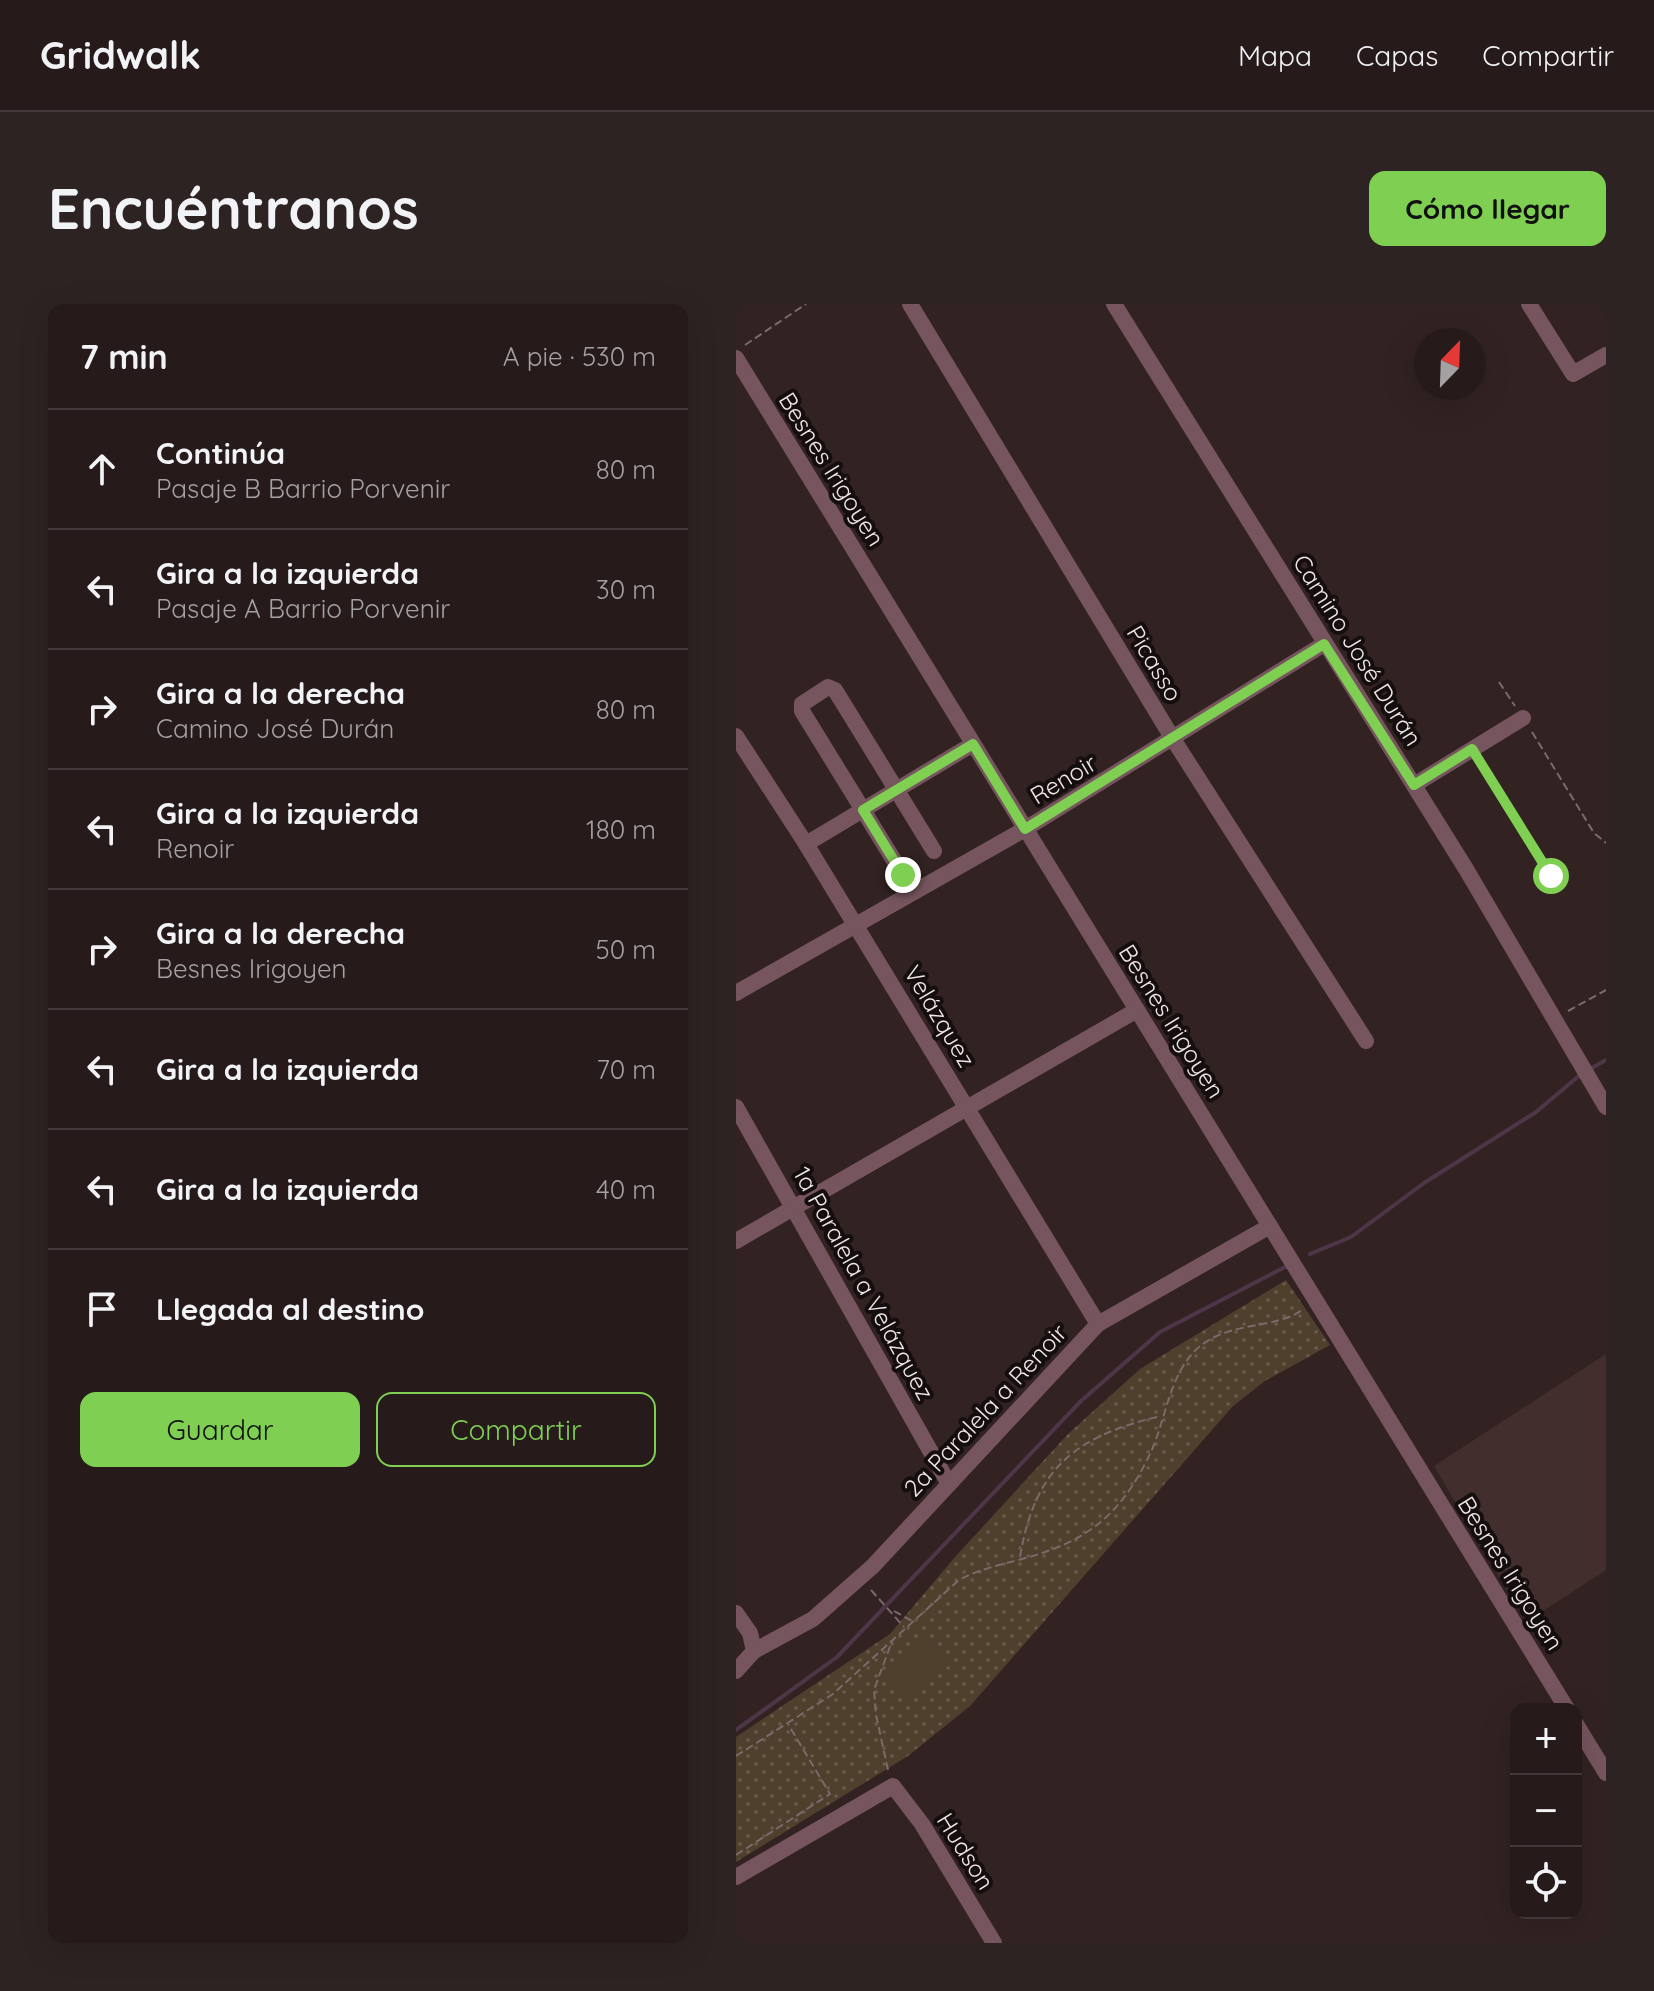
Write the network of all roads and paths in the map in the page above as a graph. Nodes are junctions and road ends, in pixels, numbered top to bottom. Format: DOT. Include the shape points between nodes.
graph roads {
  1 [pos="806,304"];
  2 [pos="910,304"];
  3 [pos="1114,304"];
  4 [pos="1529,304"];
  5 [pos="739,354"];
  6 [pos="1606,355"];
  7 [pos="1324,644"];
  8 [pos="1499,682"];
  9 [pos="1523,718"];
  10 [pos="736,736"];
  11 [pos="1173,739"];
  12 [pos="973,744"];
  13 [pos="1472,749"];
  14 [pos="1414,785"];
  15 [pos="898,789"];
  16 [pos="863,810"];
  17 [pos="1025,829"];
  18 [pos="1606,843"];
  19 [pos="806,844"];
  20 [pos="934,851"];
  21 [pos="903,875"];
  22 [pos="1551,876"];
  23 [pos="855,923"];
  24 [pos="1606,990"];
  25 [pos="736,993"];
  26 [pos="1137,1010"];
  27 [pos="1553,1019"];
  28 [pos="1366,1041"];
  29 [pos="1604,1102"];
  30 [pos="736,1107"];
  31 [pos="967,1107"];
  32 [pos="795,1207"];
  33 [pos="1270,1226"];
  34 [pos="736,1241"];
  35 [pos="1316,1301"];
  36 [pos="1098,1324"];
  37 [pos="1163,1416"];
  38 [pos="949,1484"];
  39 [pos="1020,1560"];
  40 [pos="874,1593"];
  41 [pos="893,1610"];
  42 [pos="736,1613"];
  43 [pos="913,1622"];
  44 [pos="905,1628"];
  45 [pos="892,1640"];
  46 [pos="754,1651"];
  47 [pos="736,1671"];
  48 [pos="1563,1703"];
  49 [pos="788,1724"];
  50 [pos="1582,1734"];
  51 [pos="736,1756"];
  52 [pos="1606,1773"];
  53 [pos="893,1786"];
  54 [pos="736,1855"];
  55 [pos="736,1877"];
  56 [pos="994,1943"];
  1 -- 5 [label="path" via="747,341"];
  2 -- 11 [label="street, Picasso"];
  3 -- 7 [label="street, Camino José Durán"];
  4 -- 6 [label="street" via="1573,374"];
  5 -- 12 [label="street, Besnes Irigoyen"];
  7 -- 11 [label="street, Renoir"];
  7 -- 14 [label="street, Camino José Durán"];
  8 -- 9 [label="path"];
  9 -- 13 [label="street"];
  9 -- 18 [label="path" via="1594,833"];
  10 -- 19 [label="street, Velázquez"];
  11 -- 17 [label="street, Renoir"];
  11 -- 28 [label="street, Picasso"];
  12 -- 15 [label="street"];
  12 -- 17 [label="street, Besnes Irigoyen"];
  13 -- 14 [label="street"];
  13 -- 22 [label="path"];
  14 -- 27 [label="street, Camino José Durán"];
  15 -- 16 [label="street"];
  15 -- 16 [label="street" via="835,690 828,687 802,704 802,711"];
  15 -- 20 [label="street"];
  16 -- 19 [label="street"];
  16 -- 21 [label="street"];
  17 -- 23 [label="street, Renoir"];
  17 -- 26 [label="street, Besnes Irigoyen"];
  19 -- 23 [label="street, Velázquez"];
  23 -- 25 [label="street, Renoir"];
  23 -- 31 [label="street, Velázquez"];
  24 -- 27 [label="path"];
  26 -- 31 [label="street"];
  26 -- 33 [label="street, Besnes Irigoyen"];
  27 -- 29 [label="street, Camino José Durán"];
  30 -- 32 [label="street, 1a Paralela a Velázquez"];
  31 -- 32 [label="street"];
  31 -- 36 [label="street, Velázquez"];
  32 -- 34 [label="street"];
  32 -- 38 [label="street, 1a Paralela a Velázquez"];
  33 -- 35 [label="street, Besnes Irigoyen"];
  33 -- 36 [label="street, 2a Paralela a Renoir"];
  35 -- 37 [label="path" via="1296,1315 1244,1325 1212,1339 1191,1355"];
  35 -- 48 [label="street, Besnes Irigoyen"];
  36 -- 38 [label="street, 2a Paralela a Renoir"];
  37 -- 39 [label="path" via="1158,1438 1130,1492 1101,1524 1062,1547"];
  37 -- 39 [label="path" via="1095,1436 1067,1457 1035,1502"];
  38 -- 46 [label="street, 2a Paralela a Renoir" via="873,1566 813,1619"];
  39 -- 43 [label="path" via="959,1580"];
  40 -- 41 [label="path"];
  41 -- 43 [label="path"];
  41 -- 44 [label="path"];
  42 -- 46 [label="street" via="750,1633"];
  43 -- 44 [label="path"];
  44 -- 45 [label="path"];
  45 -- 49 [label="path" via="833,1694"];
  45 -- 53 [label="path" via="874,1690"];
  46 -- 47 [label="street, 2a Paralela a Renoir"];
  49 -- 51 [label="path"];
  49 -- 54 [label="path" via="830,1794"];
  50 -- 52 [label="street"];
  53 -- 55 [label="street"];
  53 -- 56 [label="street, Hudson"];
}
